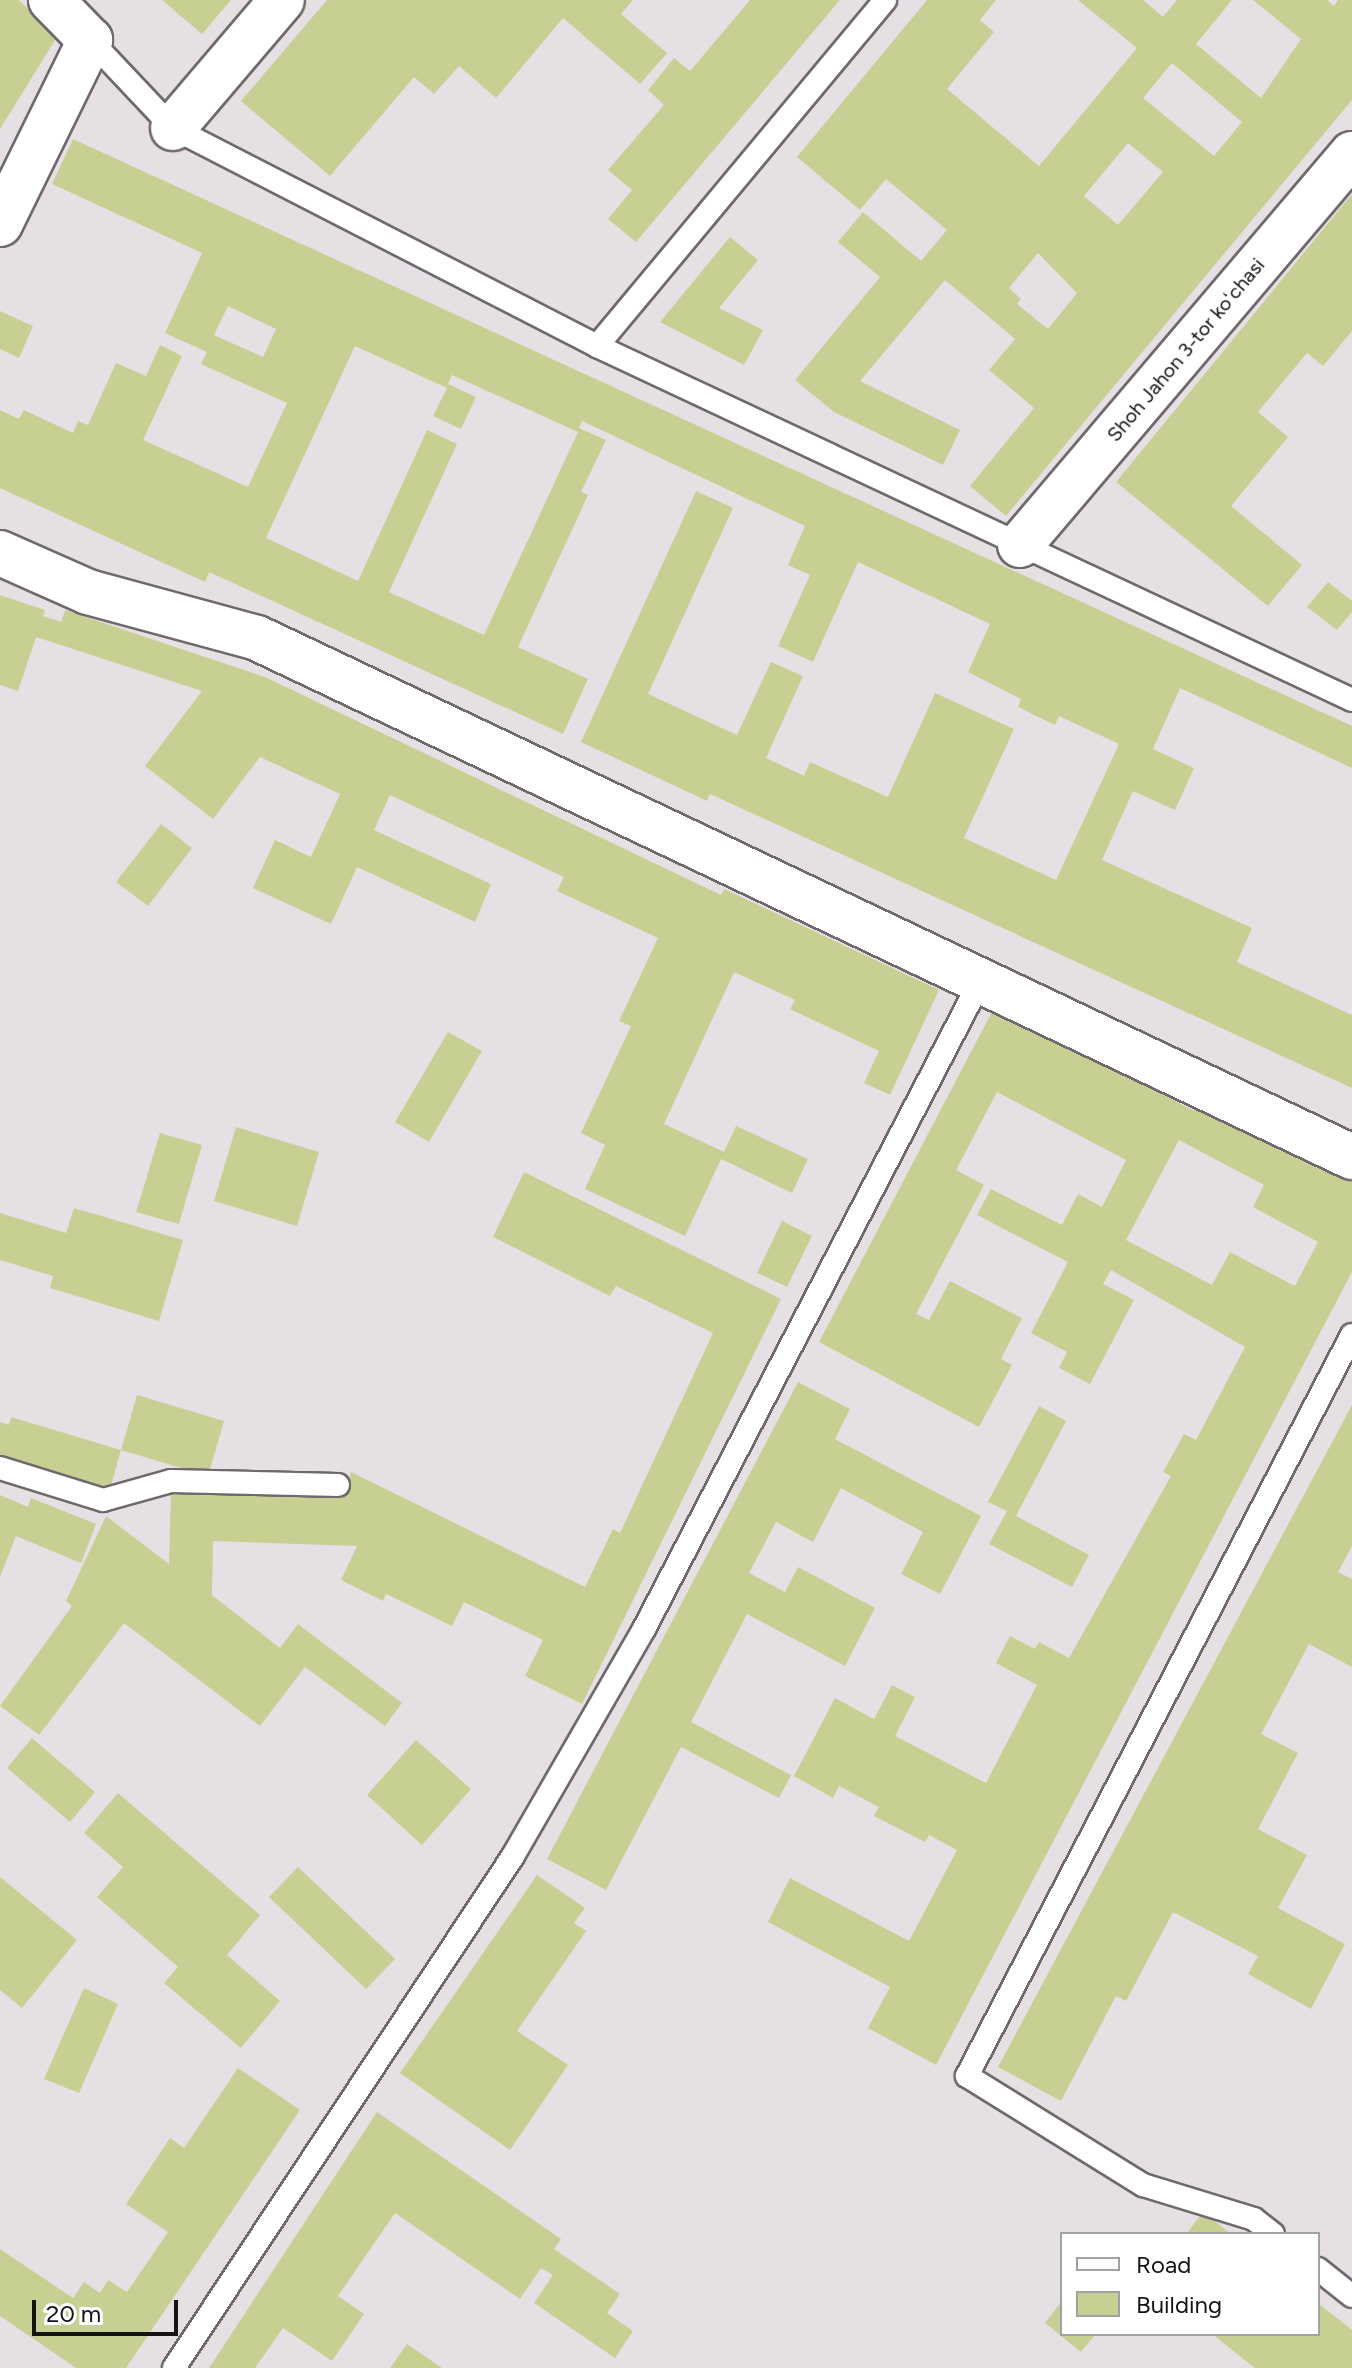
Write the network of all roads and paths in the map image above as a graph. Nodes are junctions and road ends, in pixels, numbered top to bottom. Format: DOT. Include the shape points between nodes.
graph roads {
  1 [pos="51,0"];
  2 [pos="282,0"];
  3 [pos="885,0"];
  4 [pos="90,40"];
  5 [pos="173,128"];
  6 [pos="1352,154"];
  7 [pos="0,224"];
  8 [pos="597,346"];
  9 [pos="1020,545"];
  10 [pos="0,553"];
  11 [pos="1352,700"];
  12 [pos="982,978"];
  13 [pos="1352,1157"];
  14 [pos="1352,1335"];
  15 [pos="0,1468"];
  16 [pos="338,1485"];
  17 [pos="1270,2232"];
  18 [pos="1320,2271"];
  19 [pos="1352,2296"];
  20 [pos="174,2368"];
  1 -- 4 [label="street"];
  2 -- 5 [label="street"];
  3 -- 8 [label="lane"];
  4 -- 5 [label="lane"];
  4 -- 7 [label="street"];
  5 -- 8 [label="lane"];
  6 -- 9 [label="street, Shoh Jahon 3-tor koʻchasi"];
  8 -- 9 [label="lane"];
  9 -- 11 [label="lane"];
  10 -- 12 [label="street" via="88,592 257,638"];
  12 -- 13 [label="street"];
  12 -- 20 [label="lane" via="644,1629 513,1856"];
  14 -- 17 [label="lane" via="967,2076 1143,2185 1254,2219"];
  15 -- 16 [label="lane" via="103,1500 171,1481"];
  18 -- 19 [label="lane"];
}
